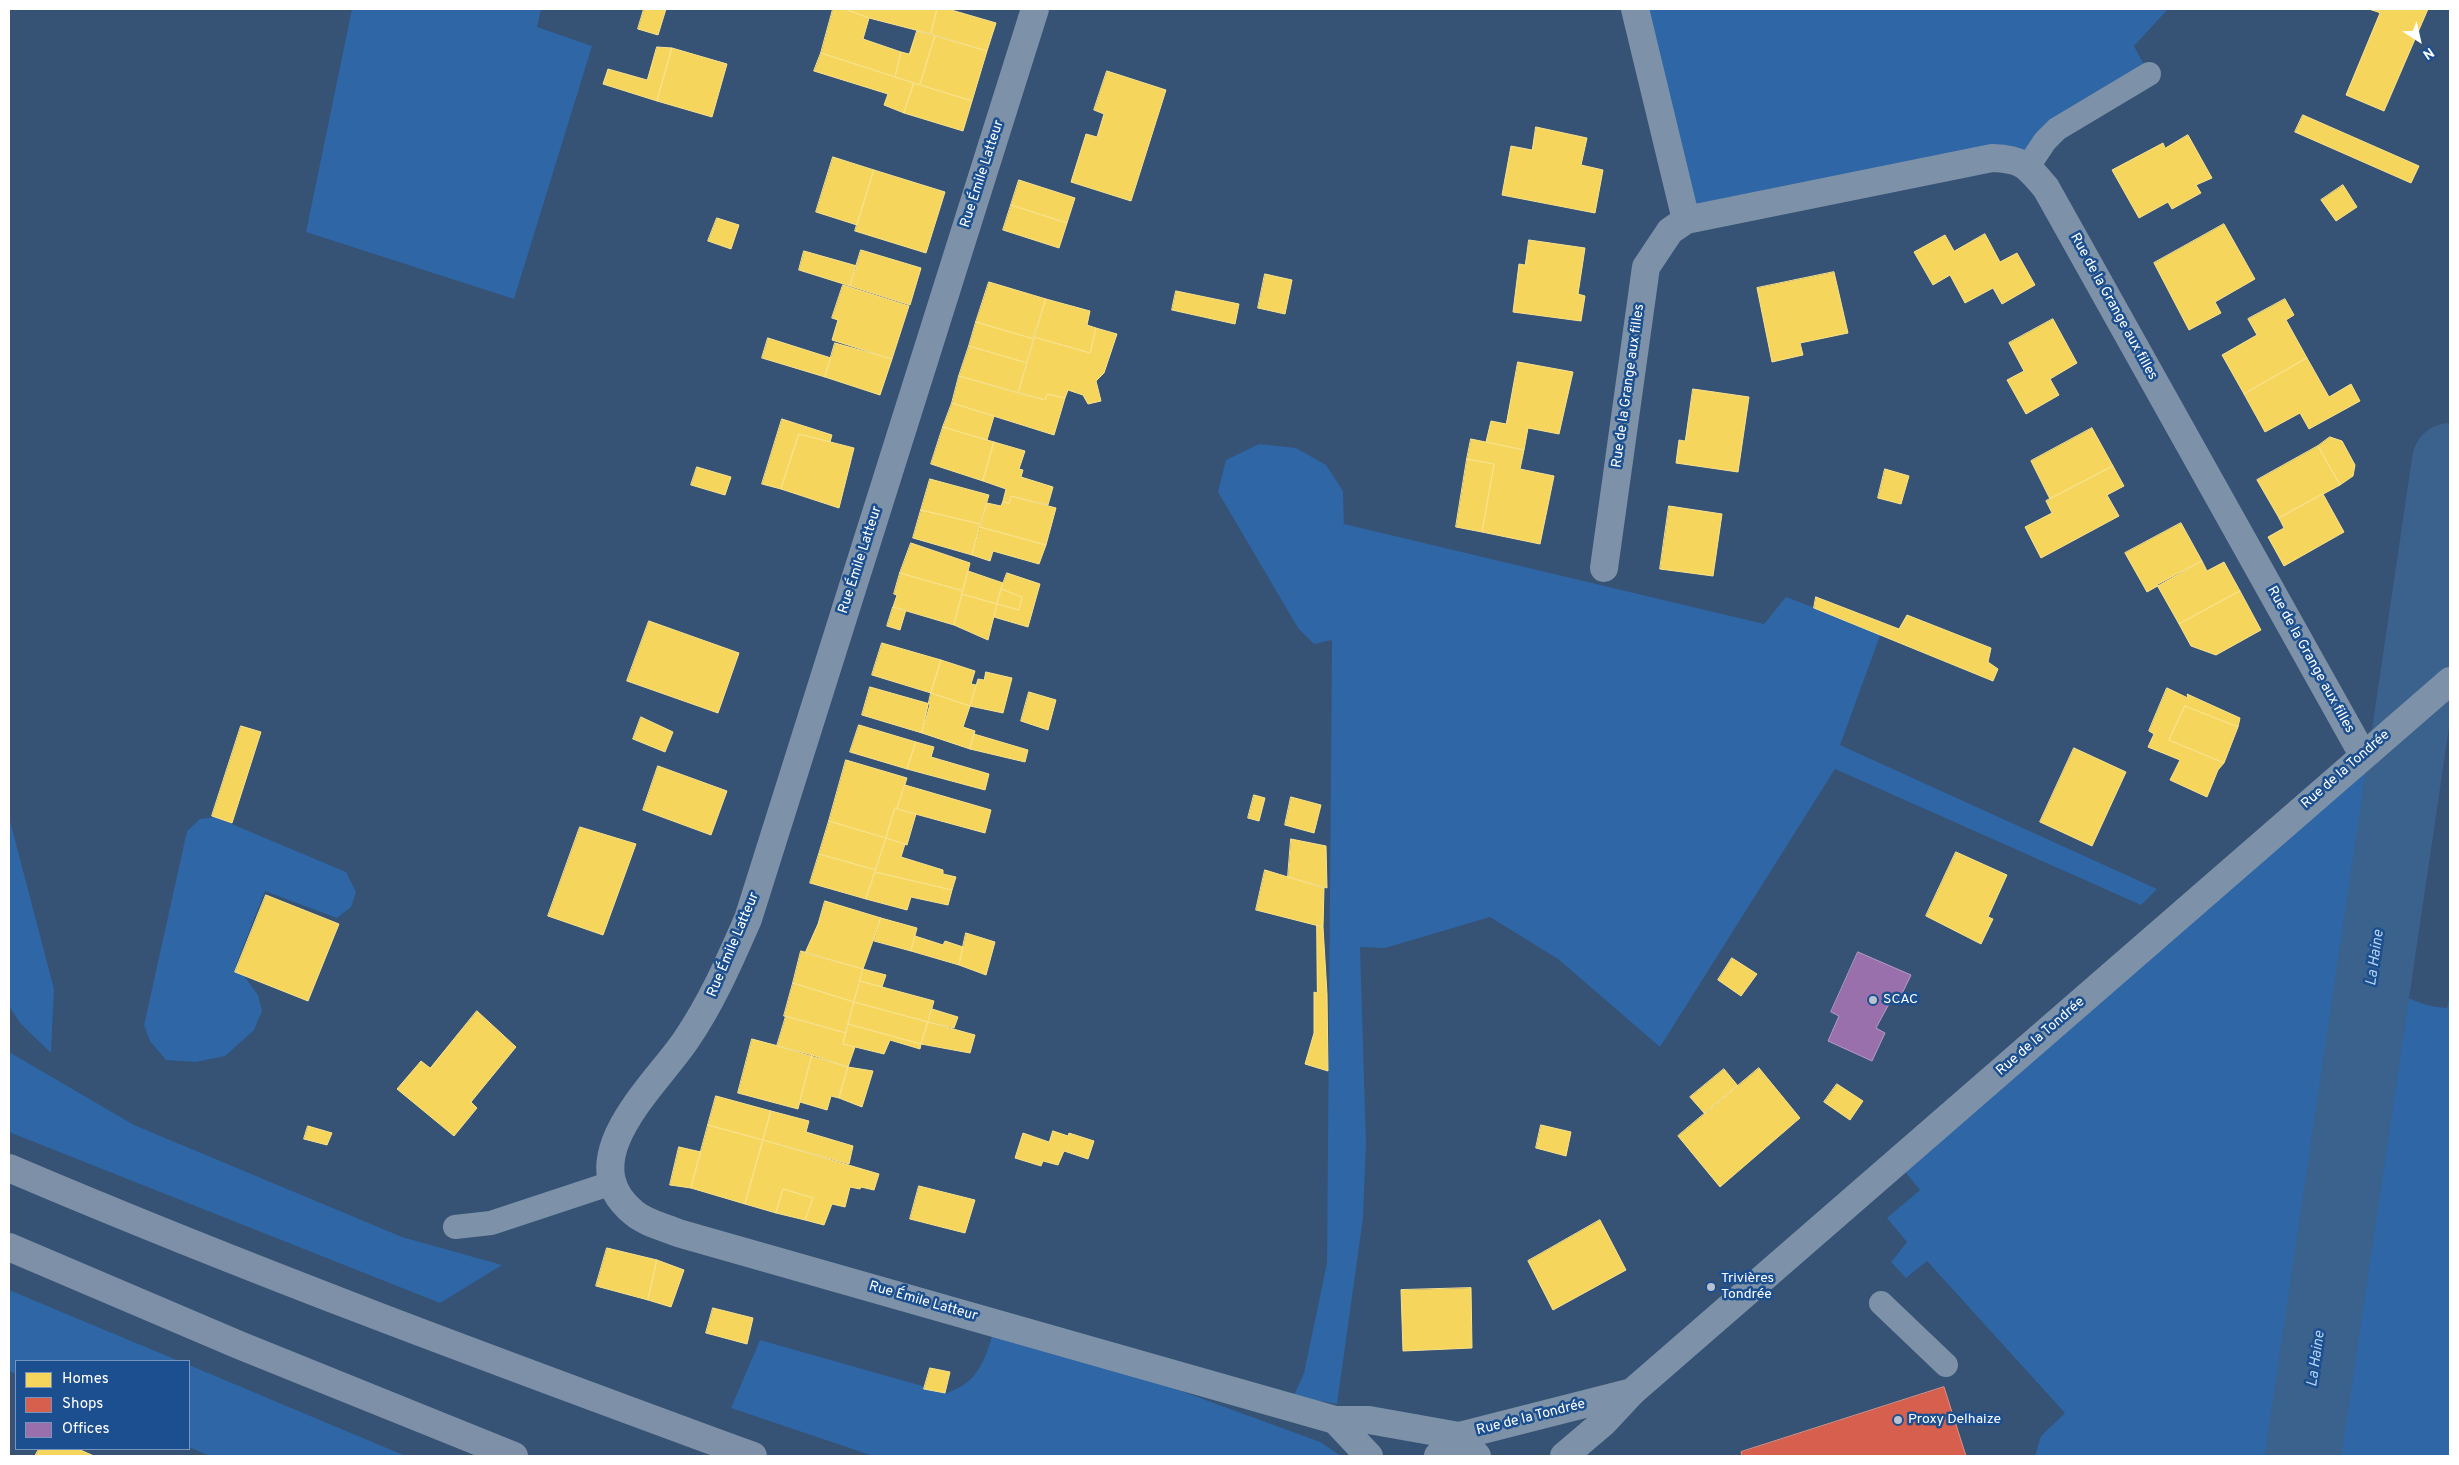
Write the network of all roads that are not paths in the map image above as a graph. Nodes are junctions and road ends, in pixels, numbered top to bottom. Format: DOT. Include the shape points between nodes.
graph roads {
  1 [pos="1035,9"];
  2 [pos="1635,9"];
  3 [pos="2149,74"];
  4 [pos="2027,168"];
  5 [pos="1686,220"];
  6 [pos="1604,568"];
  7 [pos="2443,687"];
  8 [pos="2363,756"];
  9 [pos="9,1168"];
  10 [pos="612,1183"];
  11 [pos="454,1228"];
  12 [pos="9,1247"];
  13 [pos="1881,1303"];
  14 [pos="1946,1365"];
  15 [pos="1632,1392"];
  16 [pos="1335,1420"];
  17 [pos="1459,1436"];
  18 [pos="514,1456"];
  19 [pos="753,1456"];
  20 [pos="1369,1456"];
  21 [pos="1438,1456"];
  22 [pos="1477,1456"];
  23 [pos="1564,1456"];
  1 -- 10 [label="street, Rue Émile Latteur" via="748,919 714,995 622,1128 610,1155"];
  2 -- 5 [label="street"];
  3 -- 4 [label="lane" via="2057,129"];
  4 -- 5 [label="street, Rue de la Grange aux filles" via="2015,159 1992,158"];
  4 -- 8 [label="street, Rue de la Grange aux filles" via="2046,188"];
  5 -- 6 [label="street, Rue de la Grange aux filles" via="1670,231 1646,266"];
  7 -- 8 [label="street, Rue de la Tondrée"];
  8 -- 15 [label="street, Rue de la Tondrée"];
  9 -- 19 [label="highway" via="467,1350"];
  10 -- 11 [label="lane" via="491,1223"];
  10 -- 16 [label="street, Rue Émile Latteur" via="634,1214 678,1232"];
  12 -- 18 [label="highway" via="239,1345"];
  13 -- 14 [label="lane"];
  15 -- 17 [label="street, Rue de la Tondrée"];
  15 -- 23 [label="street, Rue de la Tondrée" via="1604,1422"];
  16 -- 17 [label="street, Rue Émile Latteur" via="1369,1420"];
  16 -- 20 [label="street"];
  17 -- 21 [label="street, Rue de la Tondrée"];
  17 -- 22 [label="street"];
}
